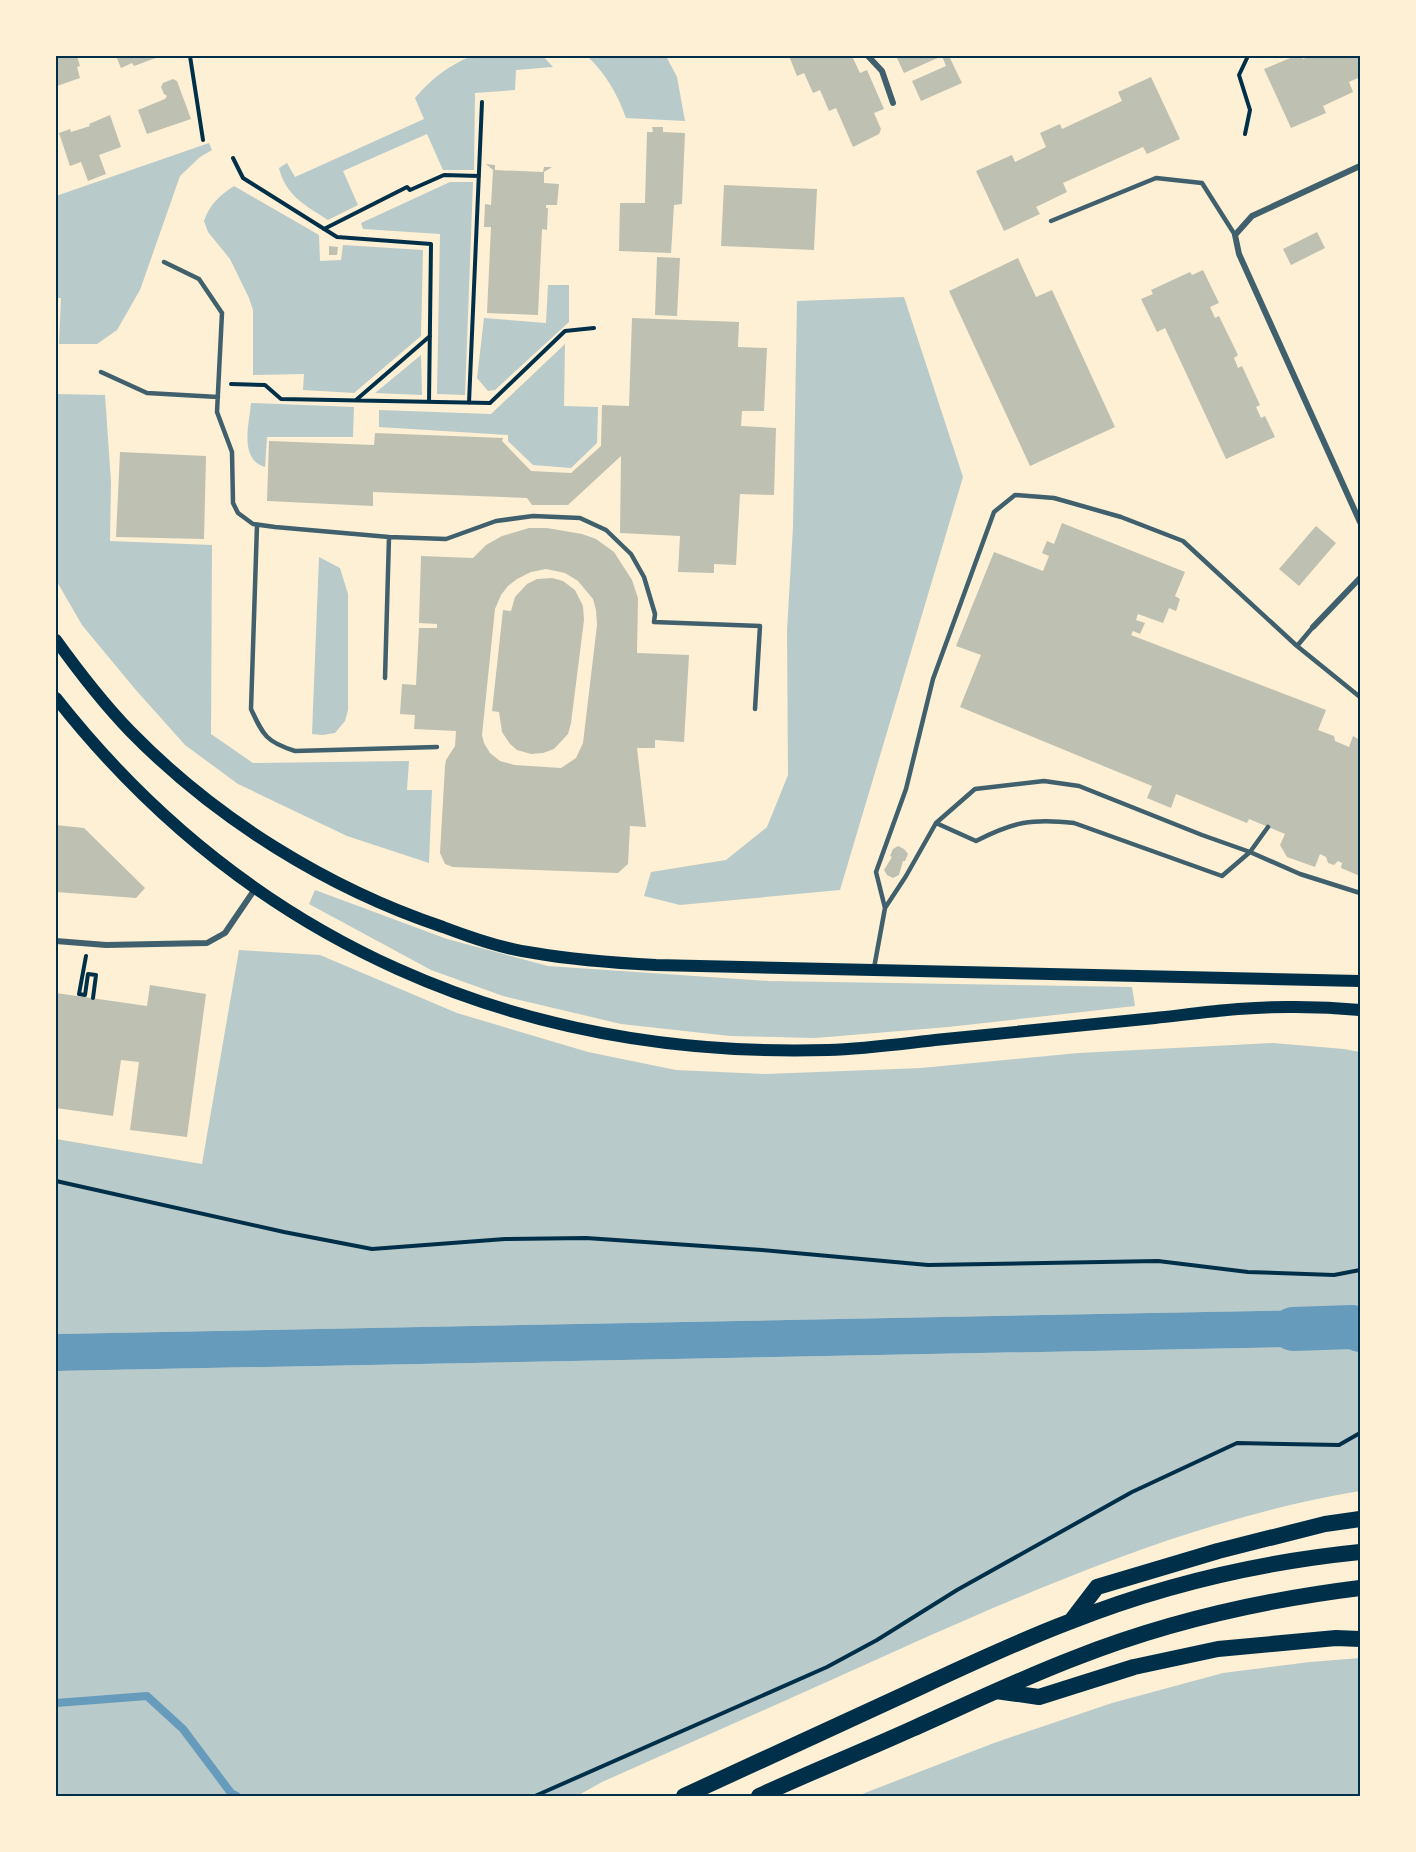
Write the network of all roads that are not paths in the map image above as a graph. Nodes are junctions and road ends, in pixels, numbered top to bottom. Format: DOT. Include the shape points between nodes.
graph roads {
  1 [pos="868,56"];
  2 [pos="893,103"];
  3 [pos="1360,166"];
  4 [pos="1051,221"];
  5 [pos="1235,235"];
  6 [pos="164,262"];
  7 [pos="101,372"];
  8 [pos="218,397"];
  9 [pos="1360,522"];
  10 [pos="257,525"];
  11 [pos="389,537"];
  12 [pos="1360,578"];
  13 [pos="1313,627"];
  14 [pos="56,640"];
  15 [pos="1297,646"];
  16 [pos="386,678"];
  17 [pos="1360,697"];
  18 [pos="56,698"];
  19 [pos="755,709"];
  20 [pos="437,747"];
  21 [pos="936,823"];
  22 [pos="1268,827"];
  23 [pos="1250,852"];
  24 [pos="255,889"];
  25 [pos="1360,893"];
  26 [pos="885,908"];
  27 [pos="56,941"];
  28 [pos="873,970"];
  29 [pos="1360,981"];
  30 [pos="1360,1010"];
  31 [pos="1360,1519"];
  32 [pos="1360,1552"];
  33 [pos="1360,1588"];
  34 [pos="1071,1621"];
  35 [pos="1360,1639"];
  36 [pos="995,1691"];
  37 [pos="684,1797"];
  38 [pos="759,1797"];
  1 -- 2 [label="street" via="882,71"];
  3 -- 5 [label="street" via="1252,216"];
  4 -- 5 [label="lane" via="1155,178 1202,183"];
  5 -- 9 [label="street" via="1239,254"];
  6 -- 8 [label="lane" via="199,279 222,313"];
  7 -- 8 [label="lane" via="147,393"];
  8 -- 10 [label="lane" via="217,412 232,452 233,502 238,513"];
  10 -- 11 [label="lane"];
  10 -- 20 [label="lane" via="251,709 262,732 276,745 295,751"];
  11 -- 16 [label="lane"];
  11 -- 19 [label="lane" via="446,539 496,521 533,516 580,518 606,530 631,554 644,577 654,622 760,626"];
  12 -- 13 [label="street"];
  13 -- 15 [label="lane"];
  14 -- 28 [label="main road" via="130,731 187,783 286,853 391,908 480,940 533,953 637,964"];
  15 -- 17 [label="lane"];
  15 -- 26 [label="lane" via="1183,541 1054,498 1015,495 994,512 933,679 906,789 876,872"];
  18 -- 24 [label="main road" via="146,799 209,855"];
  21 -- 23 [label="lane" via="975,789 1044,782 1079,786"];
  21 -- 23 [label="lane" via="976,842 1024,821 1074,823 1222,876"];
  21 -- 26 [label="lane"];
  22 -- 23 [label="lane"];
  23 -- 25 [label="lane" via="1300,874"];
  24 -- 27 [label="street" via="225,933 207,943"];
  24 -- 30 [label="main road" via="349,945 464,996 561,1025 628,1039 696,1047 830,1050 1223,1011 1295,1006"];
  26 -- 28 [label="lane"];
  28 -- 29 [label="main road"];
  31 -- 34 [label="highway" via="1324,1524 1218,1551 1096,1587"];
  32 -- 34 [label="highway" via="1215,1576"];
  33 -- 36 [label="highway" via="1303,1596 1176,1624 1075,1658"];
  34 -- 37 [label="highway"];
  35 -- 36 [label="highway" via="1218,1649 1134,1667 1039,1697"];
  36 -- 38 [label="highway"];
}
